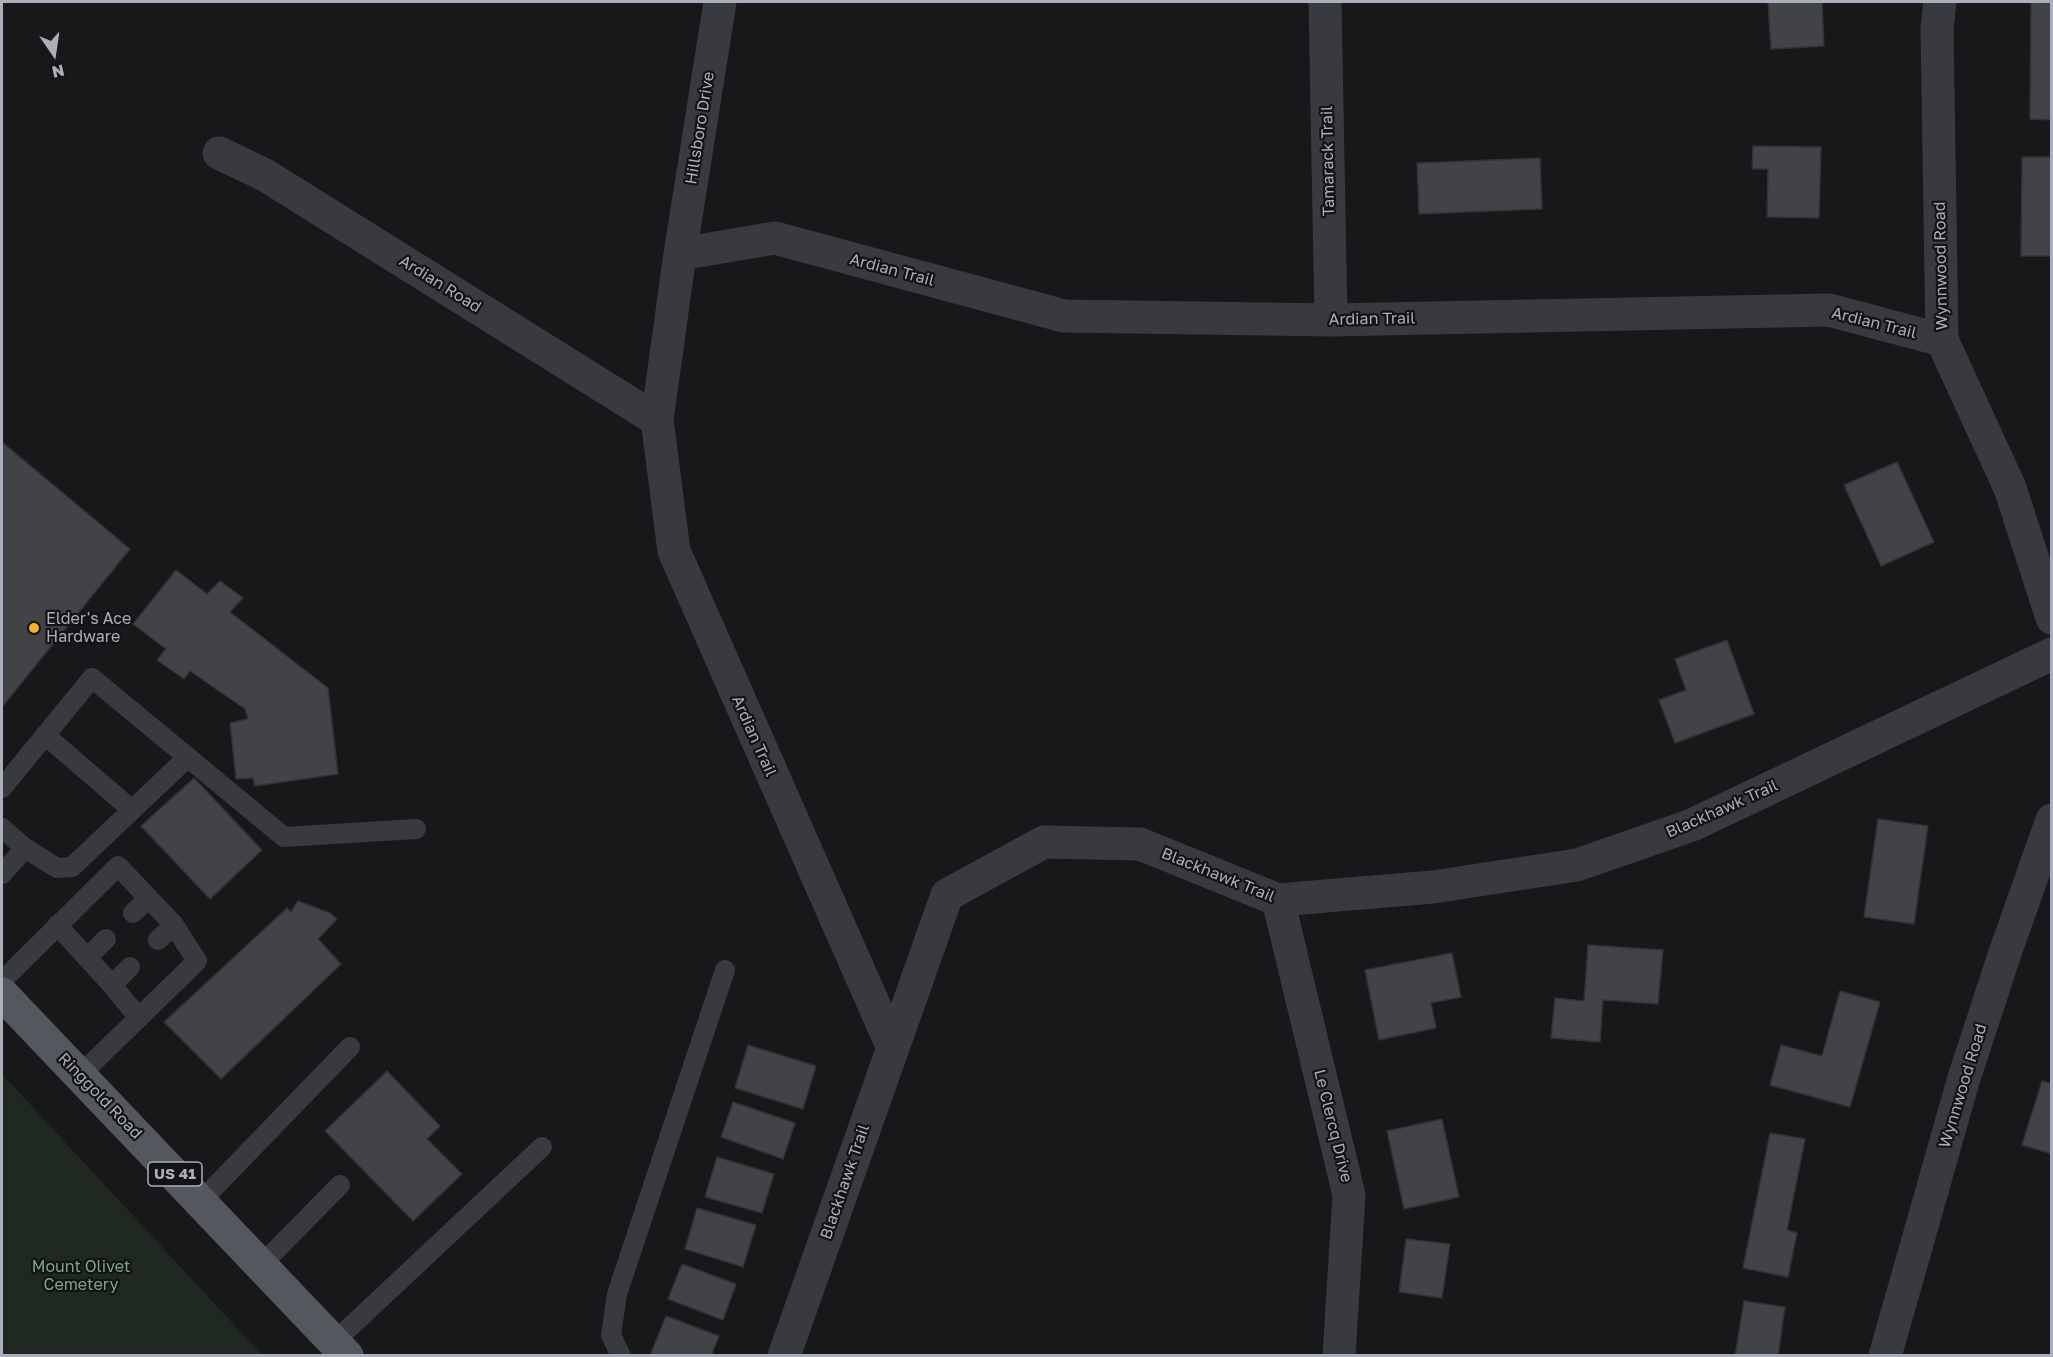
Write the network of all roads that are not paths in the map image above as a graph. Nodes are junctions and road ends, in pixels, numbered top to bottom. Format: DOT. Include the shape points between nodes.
graph roads {
  1 [pos="720,2"];
  2 [pos="1325,2"];
  3 [pos="1940,2"];
  4 [pos="219,153"];
  5 [pos="680,254"];
  6 [pos="1331,320"];
  7 [pos="1942,340"];
  8 [pos="657,420"];
  9 [pos="2052,618"];
  10 [pos="2052,654"];
  11 [pos="45,735"];
  12 [pos="188,757"];
  13 [pos="2,788"];
  14 [pos="132,810"];
  15 [pos="2052,820"];
  16 [pos="2,828"];
  17 [pos="416,830"];
  18 [pos="25,848"];
  19 [pos="2,874"];
  20 [pos="149,898"];
  21 [pos="1278,900"];
  22 [pos="133,913"];
  23 [pos="57,925"];
  24 [pos="174,925"];
  25 [pos="106,939"];
  26 [pos="158,940"];
  27 [pos="87,958"];
  28 [pos="130,967"];
  29 [pos="725,970"];
  30 [pos="2,981"];
  31 [pos="112,985"];
  32 [pos="2,994"];
  33 [pos="139,1018"];
  34 [pos="350,1047"];
  35 [pos="893,1047"];
  36 [pos="80,1074"];
  37 [pos="542,1147"];
  38 [pos="340,1185"];
  39 [pos="200,1202"];
  40 [pos="261,1265"];
  41 [pos="341,1349"];
  42 [pos="621,1356"];
  43 [pos="784,1356"];
  44 [pos="1339,1356"];
  45 [pos="1885,1356"];
  1 -- 5 [label="street, Hillsboro Drive"];
  2 -- 6 [label="street, Tamarack Trail"];
  3 -- 7 [label="street, Wynnwood Road" via="1937,28"];
  4 -- 8 [label="street, Ardian Road" via="265,175"];
  5 -- 6 [label="street, Ardian Trail" via="775,238 1064,316"];
  5 -- 8 [label="street, Ardian Trail"];
  6 -- 7 [label="street, Ardian Trail" via="1829,310"];
  7 -- 9 [label="street, Wynnwood Road" via="2010,488"];
  8 -- 35 [label="street, Ardian Trail" via="674,551"];
  10 -- 21 [label="street, Blackhawk Trail" via="1692,825 1577,865 1433,887"];
  11 -- 12 [label="lane" via="92,678"];
  11 -- 13 [label="lane"];
  11 -- 14 [label="lane"];
  12 -- 14 [label="lane"];
  12 -- 17 [label="lane" via="284,837"];
  14 -- 18 [label="lane" via="72,867 57,868"];
  15 -- 45 [label="street, Wynnwood Road" via="1964,1078"];
  16 -- 18 [label="lane"];
  18 -- 19 [label="lane"];
  20 -- 22 [label="lane"];
  20 -- 23 [label="lane" via="118,866"];
  20 -- 24 [label="lane"];
  21 -- 35 [label="street, Blackhawk Trail" via="1140,844 1044,842 947,896"];
  21 -- 44 [label="street, Le Clercq Drive" via="1349,1195"];
  23 -- 27 [label="lane"];
  23 -- 30 [label="lane"];
  24 -- 26 [label="lane"];
  24 -- 33 [label="lane" via="198,961"];
  25 -- 27 [label="lane"];
  27 -- 31 [label="lane"];
  28 -- 31 [label="lane"];
  29 -- 42 [label="lane" via="617,1294 611,1335"];
  31 -- 33 [label="lane"];
  32 -- 36 [label="main road, Ringgold Road / US 41"];
  33 -- 36 [label="lane"];
  34 -- 39 [label="lane"];
  35 -- 43 [label="street, Blackhawk Trail"];
  36 -- 39 [label="main road, Ringgold Road / US 41"];
  37 -- 41 [label="lane"];
  38 -- 40 [label="lane"];
  39 -- 40 [label="main road, Ringgold Road / US 41"];
  40 -- 41 [label="main road, Ringgold Road / US 41"];
}
